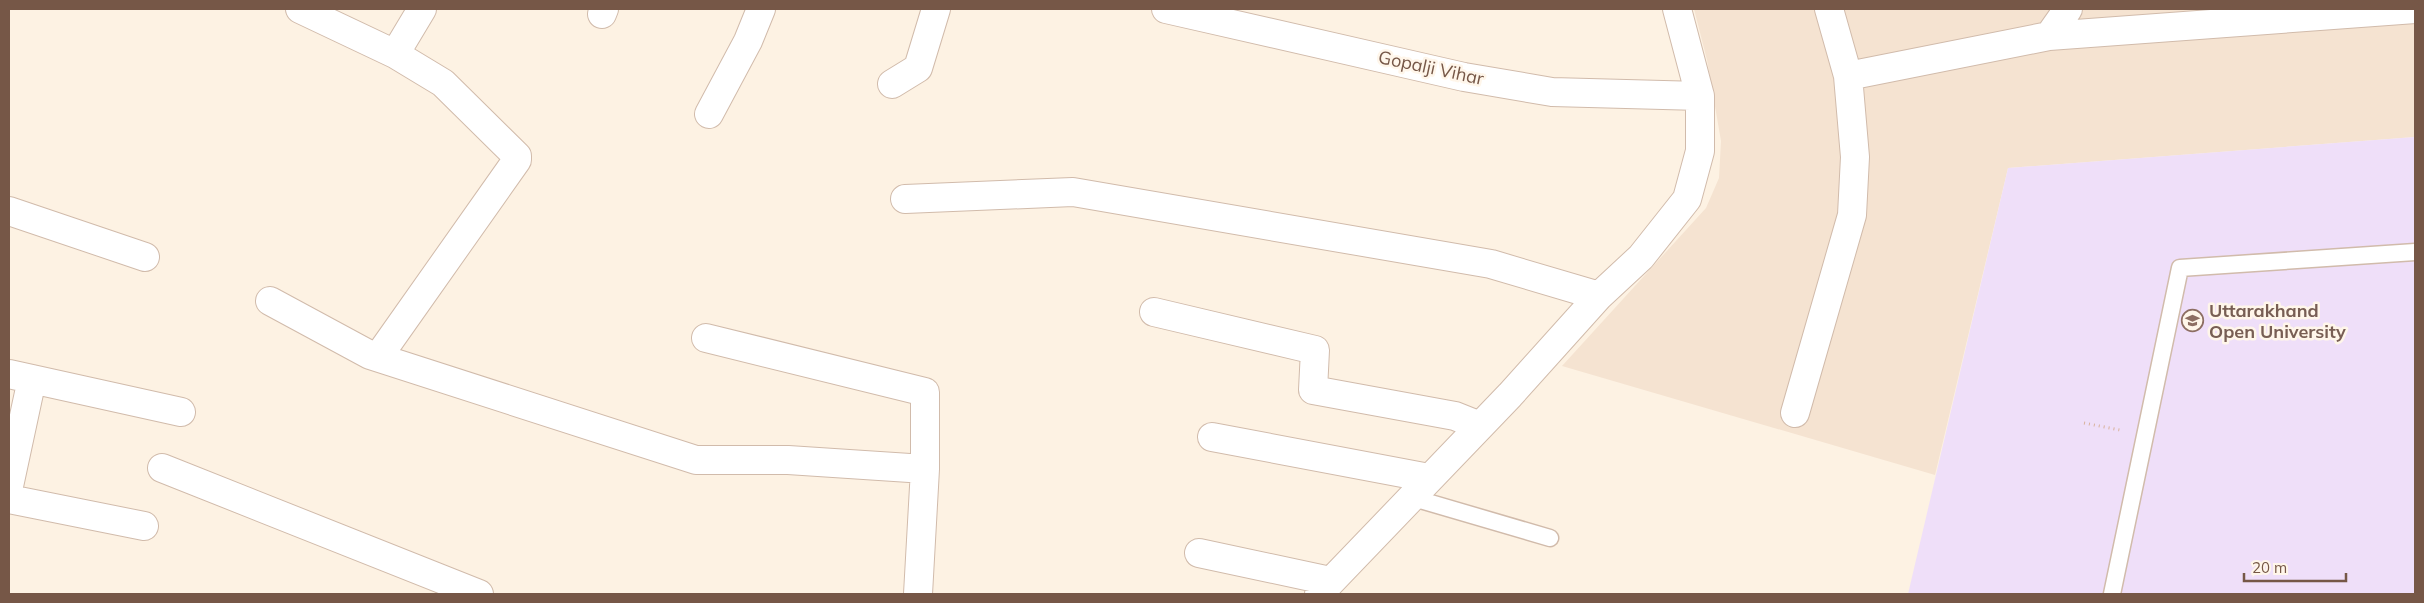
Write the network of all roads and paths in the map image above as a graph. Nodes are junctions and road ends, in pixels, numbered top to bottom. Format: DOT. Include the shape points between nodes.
graph roads {
  1 [pos="300,9"];
  2 [pos="422,9"];
  3 [pos="761,9"];
  4 [pos="936,9"];
  5 [pos="1166,9"];
  6 [pos="1677,9"];
  7 [pos="1829,9"];
  8 [pos="2068,9"];
  9 [pos="2415,9"];
  10 [pos="2049,36"];
  11 [pos="395,54"];
  12 [pos="1848,76"];
  13 [pos="892,84"];
  14 [pos="1700,96"];
  15 [pos="709,114"];
  16 [pos="905,199"];
  17 [pos="9,211"];
  18 [pos="2415,252"];
  19 [pos="144,257"];
  20 [pos="1599,296"];
  21 [pos="270,301"];
  22 [pos="1154,312"];
  23 [pos="706,338"];
  24 [pos="378,357"];
  25 [pos="21,377"];
  26 [pos="181,412"];
  27 [pos="1795,413"];
  28 [pos="2084,424"];
  29 [pos="1480,426"];
  30 [pos="2147,434"];
  31 [pos="1212,437"];
  32 [pos="162,468"];
  33 [pos="925,469"];
  34 [pos="1429,478"];
  35 [pos="9,486"];
  36 [pos="9,498"];
  37 [pos="1410,498"];
  38 [pos="144,526"];
  39 [pos="1550,538"];
  40 [pos="1199,553"];
  41 [pos="1325,587"];
  42 [pos="479,594"];
  43 [pos="918,594"];
  44 [pos="2112,594"];
  1 -- 11 [label="street"];
  2 -- 11 [label="street"];
  3 -- 15 [label="street" via="748,41"];
  4 -- 13 [label="street" via="918,68"];
  5 -- 14 [label="street, Gopalji Vihar" via="1464,76 1552,92"];
  6 -- 14 [label="street"];
  7 -- 12 [label="street"];
  8 -- 10 [label="street"];
  9 -- 10 [label="street"];
  10 -- 12 [label="street"];
  11 -- 24 [label="street" via="444,83 517,156 517,160"];
  12 -- 27 [label="street" via="1855,157 1852,215"];
  14 -- 20 [label="street" via="1700,150 1688,199 1641,257"];
  16 -- 20 [label="street" via="1073,192 1491,264"];
  17 -- 19 [label="street"];
  18 -- 30 [label="lane" via="2180,268"];
  20 -- 29 [label="street"];
  21 -- 24 [label="street"];
  22 -- 29 [label="street" via="1315,350 1313,390 1455,416"];
  23 -- 33 [label="street" via="925,392"];
  24 -- 33 [label="street" via="696,460 788,460"];
  25 -- 26 [label="street"];
  25 -- 35 [label="street"];
  28 -- 30 [label="path"];
  29 -- 34 [label="street"];
  30 -- 44 [label="lane"];
  31 -- 34 [label="street"];
  32 -- 42 [label="street"];
  33 -- 43 [label="street"];
  34 -- 37 [label="street"];
  36 -- 38 [label="street"];
  37 -- 39 [label="lane"];
  37 -- 41 [label="street"];
  40 -- 41 [label="street"];
}
